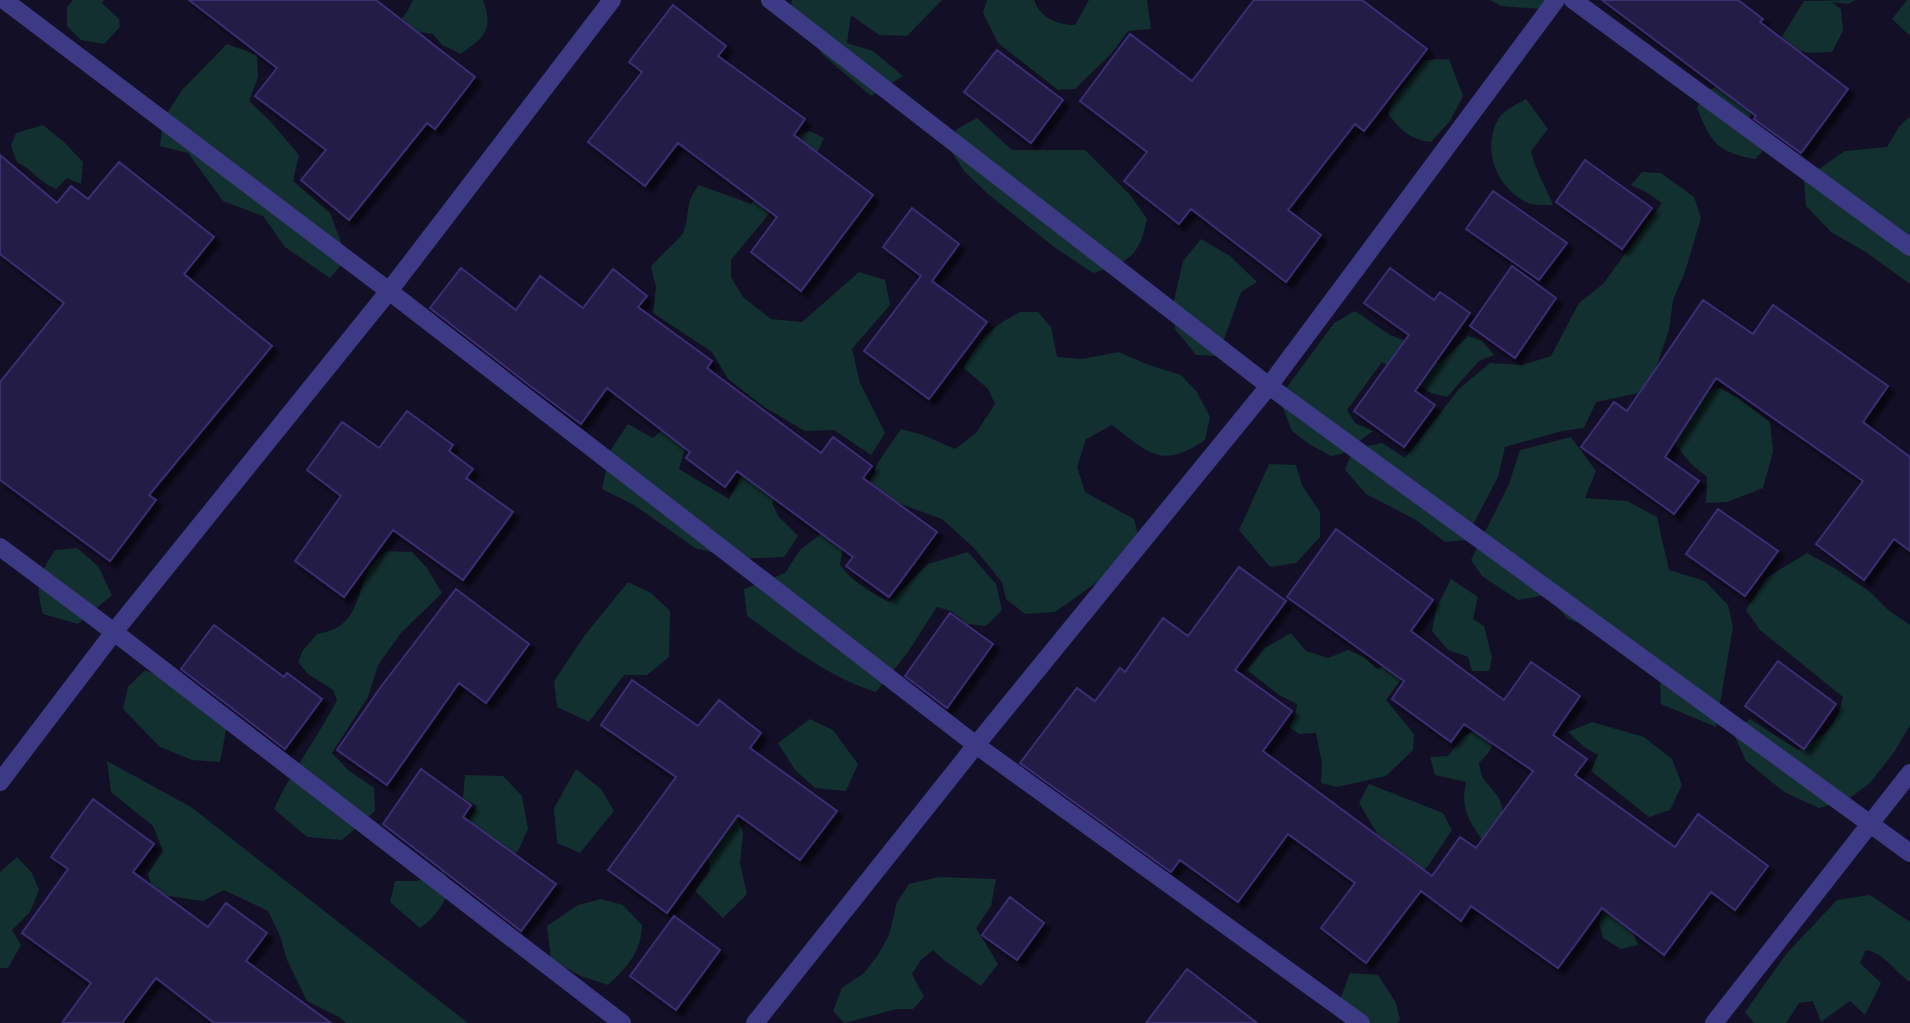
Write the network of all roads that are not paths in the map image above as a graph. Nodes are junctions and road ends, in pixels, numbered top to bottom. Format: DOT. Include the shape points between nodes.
graph roads {
  1 [pos="4,0"];
  2 [pos="612,0"];
  3 [pos="770,0"];
  4 [pos="1556,0"];
  5 [pos="1573,0"];
  6 [pos="1910,247"];
  7 [pos="389,290"];
  8 [pos="1269,386"];
  9 [pos="0,547"];
  10 [pos="114,632"];
  11 [pos="976,745"];
  12 [pos="1910,773"];
  13 [pos="0,782"];
  14 [pos="1871,824"];
  15 [pos="1910,853"];
  16 [pos="622,1023"];
  17 [pos="755,1023"];
  18 [pos="1361,1023"];
  19 [pos="1714,1023"];
  1 -- 7 [label="street"];
  2 -- 7 [label="street"];
  3 -- 8 [label="street"];
  4 -- 8 [label="street"];
  5 -- 6 [label="street"];
  7 -- 10 [label="street"];
  7 -- 11 [label="street"];
  8 -- 11 [label="street"];
  8 -- 14 [label="street"];
  9 -- 10 [label="street"];
  10 -- 13 [label="street"];
  10 -- 16 [label="street"];
  11 -- 17 [label="street"];
  11 -- 18 [label="street"];
  12 -- 14 [label="street"];
  14 -- 15 [label="street"];
  14 -- 19 [label="street"];
}
